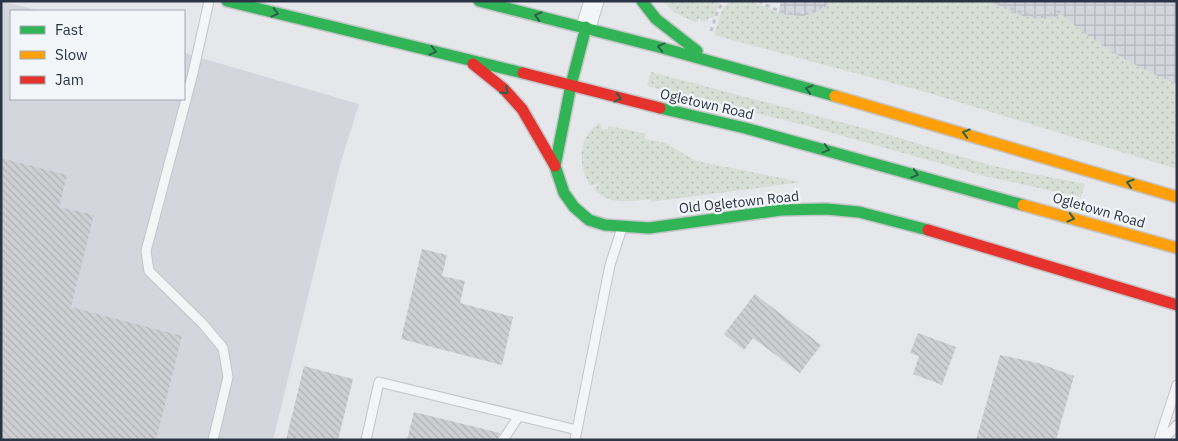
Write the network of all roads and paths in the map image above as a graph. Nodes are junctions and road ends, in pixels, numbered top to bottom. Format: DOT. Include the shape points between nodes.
graph roads {
  1 [pos="209,1"];
  2 [pos="228,1"];
  3 [pos="479,1"];
  4 [pos="594,1"];
  5 [pos="642,1"];
  6 [pos="759,1"];
  7 [pos="827,1"];
  8 [pos="996,1"];
  9 [pos="722,2"];
  10 [pos="1061,10"];
  11 [pos="586,27"];
  12 [pos="711,31"];
  13 [pos="468,60"];
  14 [pos="708,60"];
  15 [pos="571,84"];
  16 [pos="555,166"];
  17 [pos="1177,197"];
  18 [pos="622,226"];
  19 [pos="1177,248"];
  20 [pos="1177,305"];
  21 [pos="1177,385"];
  22 [pos="519,416"];
  23 [pos="1177,425"];
  24 [pos="577,430"];
  25 [pos="213,440"];
  26 [pos="366,440"];
  27 [pos="503,440"];
  28 [pos="575,440"];
  29 [pos="1159,440"];
  30 [pos="1163,440"];
  1 -- 25 [label="lane" via="146,251 149,271 203,324 222,348 228,377"];
  2 -- 13 [label="main road, Ogletown Road, one-way"];
  11 -- 3 [label="main road, one-way"];
  4 -- 11 [label="street"];
  5 -- 14 [label="main road" via="656,20"];
  6 -- 7 [label="path" via="771,8 797,14 813,12"];
  8 -- 10 [label="path" via="1030,15 1046,15"];
  9 -- 12 [label="path"];
  14 -- 11 [label="main road, one-way"];
  11 -- 15 [label="main road, Old Ogletown Road"];
  13 -- 15 [label="main road, Ogletown Road"];
  13 -- 16 [label="main road, one-way" via="504,89 522,109"];
  17 -- 14 [label="main road, one-way" via="1012,146"];
  15 -- 16 [label="main road, Old Ogletown Road"];
  15 -- 19 [label="main road, Ogletown Road, one-way" via="868,161"];
  16 -- 18 [label="main road, Old Ogletown Road" via="564,193 574,207 589,220"];
  18 -- 20 [label="main road, Old Ogletown Road" via="649,228 781,210 860,212"];
  18 -- 24 [label="lane" via="610,265"];
  21 -- 29 [label="lane"];
  22 -- 24 [label="lane"];
  22 -- 26 [label="lane" via="379,382"];
  22 -- 27 [label="lane"];
  23 -- 30 [label="lane"];
  24 -- 28 [label="lane"];
}
